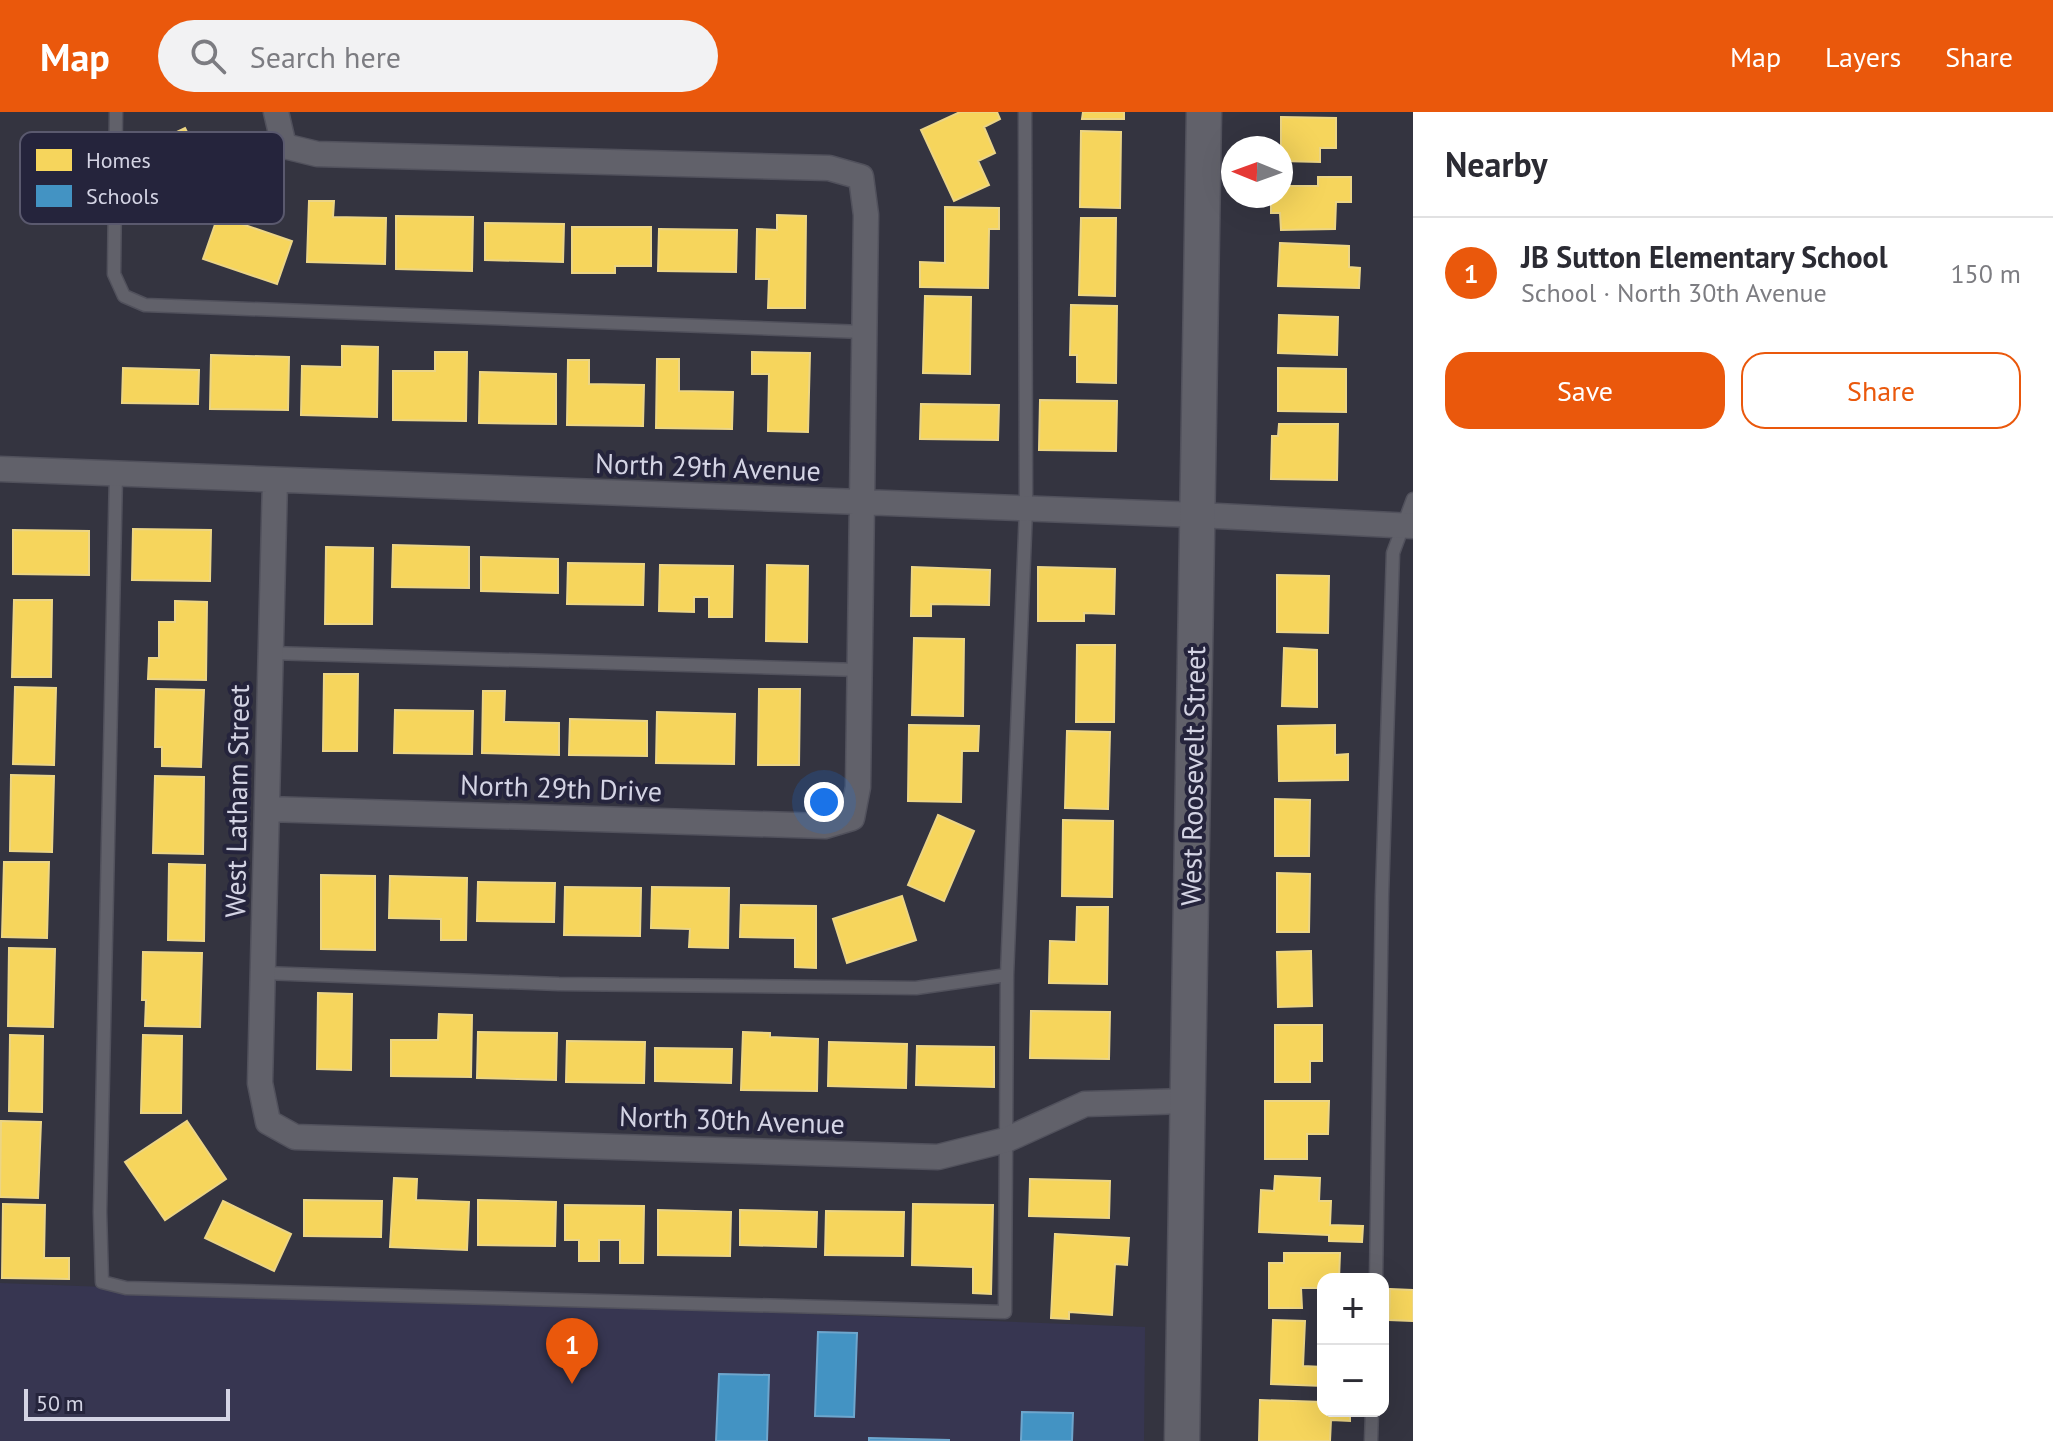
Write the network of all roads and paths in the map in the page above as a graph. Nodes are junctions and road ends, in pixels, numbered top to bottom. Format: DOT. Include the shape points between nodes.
graph roads {
  1 [pos="116,112"];
  2 [pos="276,112"];
  3 [pos="1025,112"];
  4 [pos="1204,112"];
  5 [pos="116,132"];
  6 [pos="281,132"];
  7 [pos="284,146"];
  8 [pos="115,224"];
  9 [pos="864,332"];
  10 [pos="0,469"];
  11 [pos="116,474"];
  12 [pos="275,480"];
  13 [pos="1413,499"];
  14 [pos="862,503"];
  15 [pos="1026,509"];
  16 [pos="1198,515"];
  17 [pos="1408,526"];
  18 [pos="270,653"];
  19 [pos="860,670"];
  20 [pos="267,809"];
  21 [pos="263,973"];
  22 [pos="1007,975"];
  23 [pos="1187,1101"];
  24 [pos="268,1122"];
  25 [pos="1006,1140"];
  26 [pos="1376,1273"];
  27 [pos="1372,1417"];
  28 [pos="1182,1441"];
  29 [pos="1371,1441"];
  1 -- 5 [label="lane"];
  2 -- 6 [label="street"];
  3 -- 15 [label="lane"];
  4 -- 16 [label="street, West Roosevelt Street"];
  7 -- 9 [label="street" via="317,154 829,168 861,177 866,215"];
  8 -- 9 [label="lane" via="114,274 124,296 145,305"];
  9 -- 14 [label="street"];
  10 -- 11 [label="street, North 29th Avenue"];
  11 -- 12 [label="street, North 29th Avenue"];
  11 -- 25 [label="lane" via="102,1282 126,1288 1005,1312"];
  12 -- 14 [label="street, North 29th Avenue"];
  12 -- 18 [label="street, West Latham Street"];
  13 -- 17 [label="lane"];
  14 -- 15 [label="street, North 29th Avenue"];
  14 -- 19 [label="street"];
  15 -- 16 [label="street, North 29th Avenue"];
  15 -- 22 [label="lane"];
  16 -- 17 [label="street, North 29th Avenue"];
  16 -- 23 [label="street, West Roosevelt Street"];
  17 -- 26 [label="lane" via="1393,553 1392,568"];
  18 -- 19 [label="lane"];
  18 -- 20 [label="street, West Latham Street"];
  19 -- 20 [label="street, North 29th Drive" via="858,787 852,818 825,826"];
  20 -- 21 [label="street, West Latham Street"];
  21 -- 22 [label="lane" via="559,984 916,988"];
  21 -- 24 [label="street, West Latham Street" via="260,1083"];
  22 -- 25 [label="lane"];
  23 -- 25 [label="street, North 30th Avenue" via="1085,1104"];
  23 -- 28 [label="street, West Roosevelt Street"];
  24 -- 25 [label="street, North 30th Avenue" via="295,1137 938,1157"];
  27 -- 29 [label="lane"];
}
